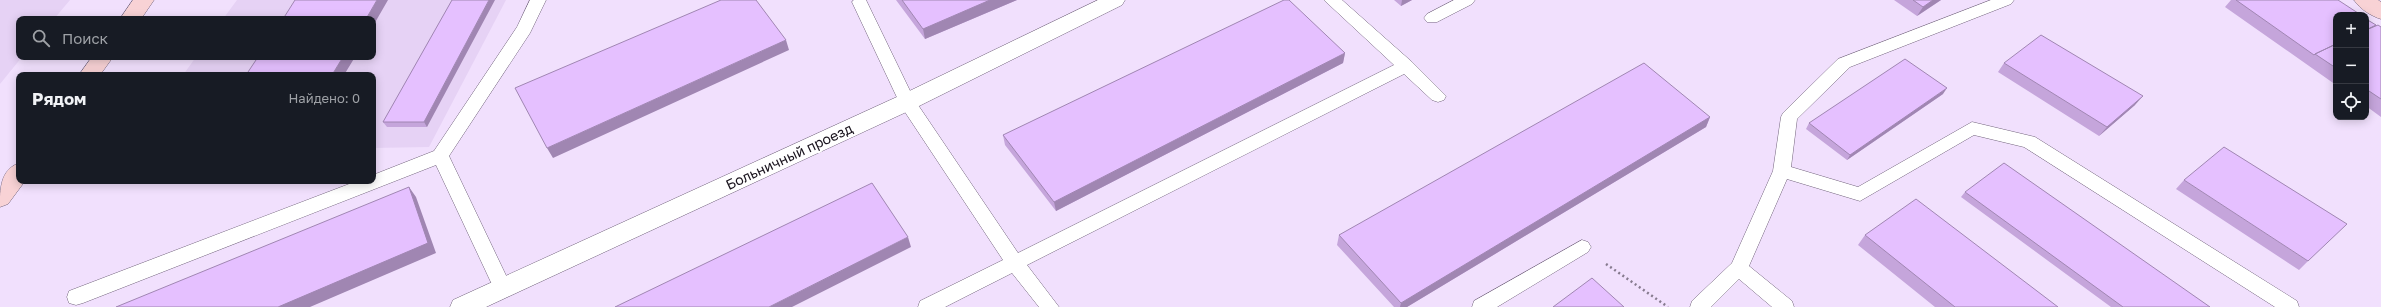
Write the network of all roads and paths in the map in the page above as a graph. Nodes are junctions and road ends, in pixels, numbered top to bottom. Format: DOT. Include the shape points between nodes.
graph roads {
  1 [pos="144,0"];
  2 [pos="538,0"];
  3 [pos="1115,0"];
  4 [pos="1332,0"];
  5 [pos="1467,0"];
  6 [pos="2364,0"];
  7 [pos="2000,1"];
  8 [pos="860,2"];
  9 [pos="2381,12"];
  10 [pos="132,16"];
  11 [pos="1432,18"];
  12 [pos="100,60"];
  13 [pos="1406,66"];
  14 [pos="91,72"];
  15 [pos="1438,96"];
  16 [pos="907,102"];
  17 [pos="440,156"];
  18 [pos="1782,171"];
  19 [pos="16,176"];
  20 [pos="376,181"];
  21 [pos="368,184"];
  22 [pos="0,198"];
  23 [pos="1582,247"];
  24 [pos="1014,262"];
  25 [pos="1739,268"];
  26 [pos="503,288"];
  27 [pos="76,297"];
  28 [pos="462,307"];
  29 [pos="927,307"];
  30 [pos="1050,307"];
  31 [pos="1481,307"];
  32 [pos="1668,307"];
  33 [pos="1699,307"];
  34 [pos="1785,307"];
  35 [pos="2290,307"];
  1 -- 10 [label="street"];
  2 -- 17 [label="lane" via="524,29"];
  3 -- 16 [label="street, Больничный проезд"];
  4 -- 13 [label="lane"];
  5 -- 11 [label="lane"];
  6 -- 9 [label="street"];
  7 -- 18 [label="lane" via="1844,62 1788,117"];
  8 -- 16 [label="lane"];
  12 -- 14 [label="street"];
  13 -- 15 [label="lane"];
  13 -- 24 [label="lane"];
  16 -- 24 [label="lane"];
  16 -- 26 [label="street, Больничный проезд"];
  17 -- 20 [label="lane"];
  17 -- 26 [label="lane"];
  18 -- 25 [label="lane"];
  18 -- 35 [label="lane" via="1860,194 1972,128 2029,142"];
  19 -- 22 [label="street"];
  21 -- 27 [label="lane"];
  23 -- 31 [label="lane"];
  23 -- 32 [label="path"];
  24 -- 29 [label="lane"];
  24 -- 30 [label="lane"];
  25 -- 33 [label="lane"];
  25 -- 34 [label="lane"];
  26 -- 28 [label="street, Больничный проезд"];
}
